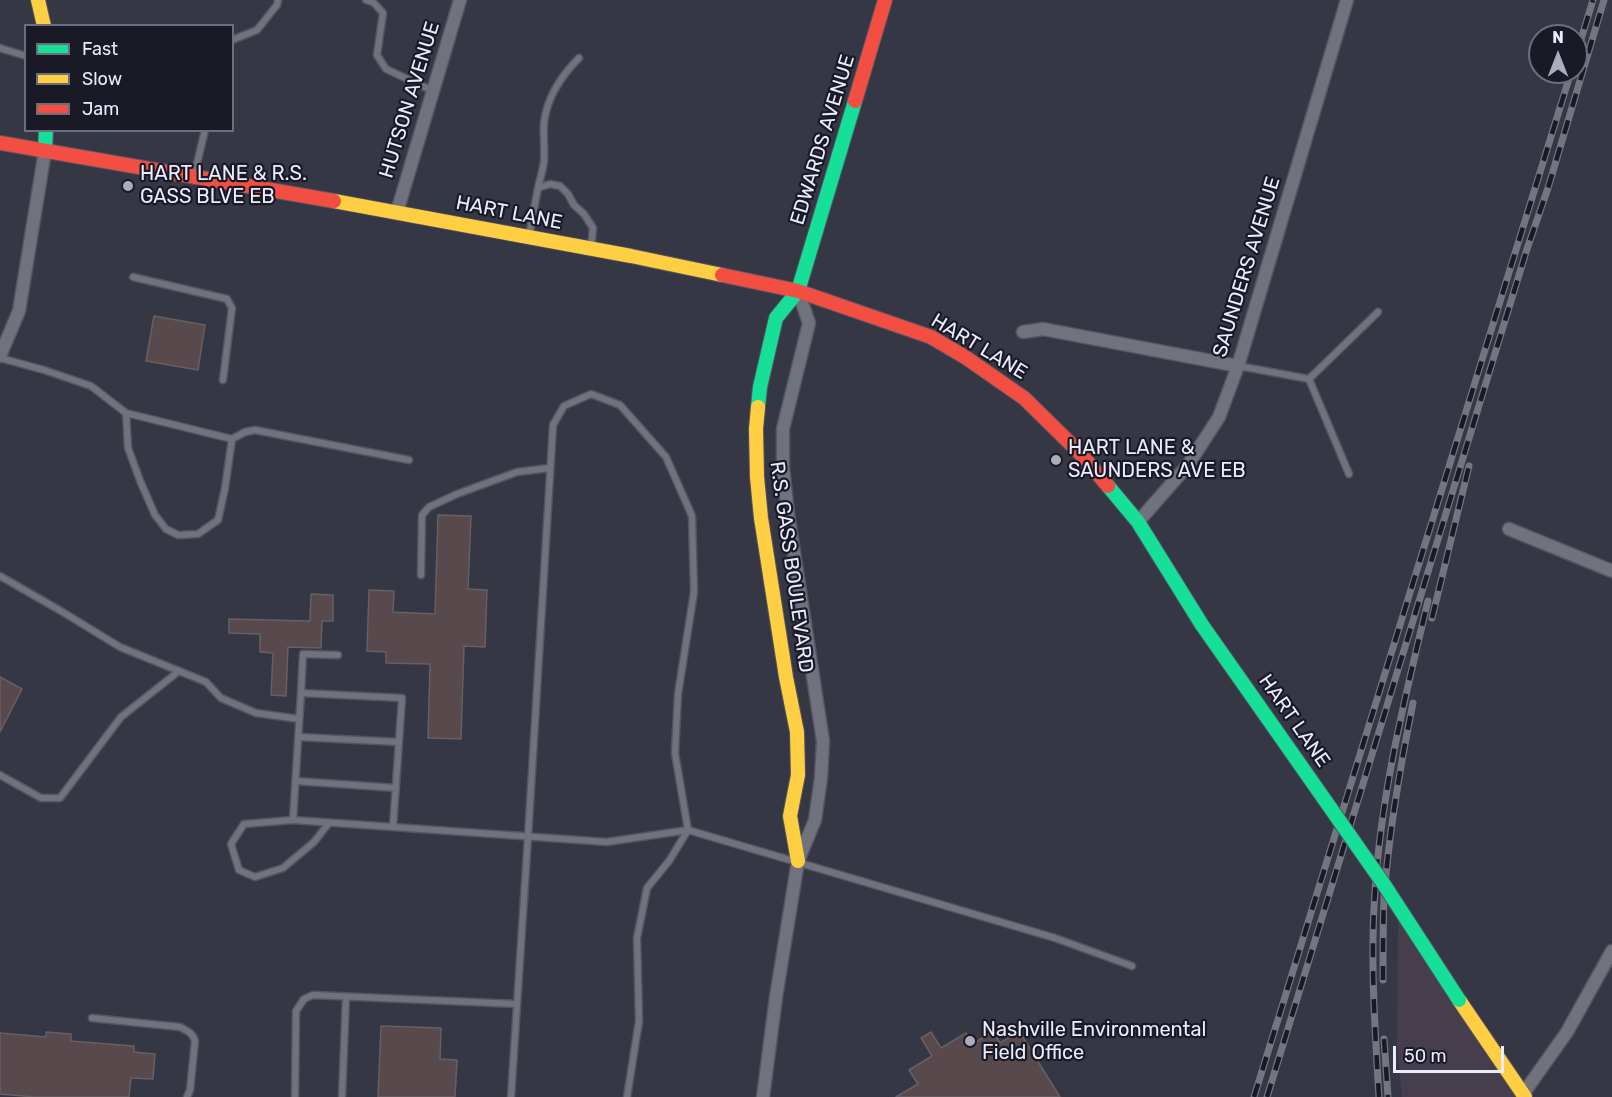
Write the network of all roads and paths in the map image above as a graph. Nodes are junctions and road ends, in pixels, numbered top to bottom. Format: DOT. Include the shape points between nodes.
graph roads {
  1 [pos="38,0"];
  2 [pos="278,0"];
  3 [pos="366,0"];
  4 [pos="460,0"];
  5 [pos="885,0"];
  6 [pos="1347,0"];
  7 [pos="44,24"];
  8 [pos="234,39"];
  9 [pos="0,48"];
  10 [pos="24,55"];
  11 [pos="579,58"];
  12 [pos="433,92"];
  13 [pos="46,132"];
  14 [pos="205,132"];
  15 [pos="0,143"];
  16 [pos="45,151"];
  17 [pos="194,177"];
  18 [pos="538,188"];
  19 [pos="397,212"];
  20 [pos="529,237"];
  21 [pos="591,249"];
  22 [pos="134,277"];
  23 [pos="798,291"];
  24 [pos="1378,312"];
  25 [pos="1023,332"];
  26 [pos="0,357"];
  27 [pos="1238,366"];
  28 [pos="1309,379"];
  29 [pos="223,380"];
  30 [pos="126,413"];
  31 [pos="232,439"];
  32 [pos="409,460"];
  33 [pos="550,468"];
  34 [pos="1349,474"];
  35 [pos="1138,522"];
  36 [pos="1509,529"];
  37 [pos="1612,571"];
  38 [pos="421,575"];
  39 [pos="0,576"];
  40 [pos="338,655"];
  41 [pos="178,671"];
  42 [pos="301,693"];
  43 [pos="299,715"];
  44 [pos="298,737"];
  45 [pos="399,742"];
  46 [pos="0,775"];
  47 [pos="296,781"];
  48 [pos="396,788"];
  49 [pos="294,820"];
  50 [pos="329,823"];
  51 [pos="393,827"];
  52 [pos="688,830"];
  53 [pos="528,837"];
  54 [pos="798,861"];
  55 [pos="1612,951"];
  56 [pos="1132,966"];
  57 [pos="346,997"];
  58 [pos="517,1004"];
  59 [pos="92,1018"];
  60 [pos="1524,1095"];
  61 [pos="186,1097"];
  62 [pos="295,1097"];
  63 [pos="342,1097"];
  64 [pos="511,1097"];
  65 [pos="627,1097"];
  66 [pos="763,1097"];
  1 -- 7 [label="main road"];
  2 -- 8 [label="lane" via="257,30"];
  3 -- 12 [label="lane" via="383,13 377,55 386,69"];
  4 -- 12 [label="street, HUTSON AVENUE"];
  5 -- 23 [label="main road, EDWARDS AVENUE"];
  6 -- 27 [label="street, SAUNDERS AVENUE"];
  9 -- 10 [label="lane"];
  11 -- 18 [label="lane" via="565,72 546,111 544,160"];
  12 -- 19 [label="street, HUTSON AVENUE"];
  13 -- 16 [label="main road"];
  14 -- 17 [label="lane"];
  15 -- 16 [label="main road, HART LANE"];
  16 -- 17 [label="main road, HART LANE"];
  16 -- 26 [label="street" via="19,311"];
  17 -- 19 [label="main road, HART LANE"];
  18 -- 20 [label="lane"];
  18 -- 21 [label="lane" via="560,186 568,194 593,228"];
  19 -- 20 [label="main road, HART LANE"];
  20 -- 21 [label="main road, HART LANE"];
  21 -- 23 [label="main road, HART LANE"];
  22 -- 29 [label="lane" via="227,299 232,308"];
  23 -- 35 [label="main road, HART LANE" via="931,337 965,357 1024,398 1078,451"];
  23 -- 54 [label="street, R.S. GASS BOULEVARD" via="808,323 783,429 783,468 823,741 815,820"];
  23 -- 54 [label="main road, R.S. GASS BOULEVARD" via="776,318 760,387 756,429 761,518 797,732 798,775 790,816"];
  24 -- 28 [label="lane"];
  25 -- 27 [label="street" via="1043,329"];
  26 -- 30 [label="lane" via="91,387"];
  27 -- 28 [label="lane"];
  27 -- 35 [label="street, SAUNDERS AVENUE" via="1219,417 1188,465"];
  28 -- 34 [label="lane"];
  30 -- 31 [label="lane"];
  30 -- 31 [label="lane" via="128,448 141,483 155,514 166,529 178,535 198,534 218,520"];
  31 -- 32 [label="lane" via="255,430"];
  33 -- 38 [label="lane" via="517,472 429,507 422,515"];
  33 -- 52 [label="lane" via="553,425 564,406 591,394 620,405 666,457 692,516 694,592 678,694 675,753"];
  33 -- 53 [label="lane"];
  35 -- 60 [label="main road, HART LANE, bridge" via="1202,625 1383,883"];
  36 -- 37 [label="street"];
  39 -- 41 [label="lane" via="120,647"];
  40 -- 42 [label="lane" via="303,654"];
  41 -- 43 [label="lane" via="207,682 221,698 256,713 299,719"];
  41 -- 46 [label="lane" via="121,717 60,798 41,798"];
  42 -- 43 [label="lane"];
  42 -- 45 [label="lane" via="402,698"];
  43 -- 44 [label="lane"];
  44 -- 45 [label="lane"];
  44 -- 47 [label="lane"];
  45 -- 48 [label="lane"];
  47 -- 48 [label="lane"];
  47 -- 49 [label="lane"];
  48 -- 51 [label="lane"];
  49 -- 50 [label="lane"];
  49 -- 50 [label="lane" via="244,824 231,844 239,870 255,877 283,868 314,842"];
  50 -- 51 [label="lane"];
  51 -- 53 [label="lane"];
  52 -- 53 [label="lane" via="607,842"];
  52 -- 54 [label="lane"];
  52 -- 65 [label="lane" via="648,888 636,938 639,1021"];
  53 -- 58 [label="lane"];
  54 -- 56 [label="lane" via="1054,938"];
  54 -- 66 [label="street, R.S. GASS BOULEVARD"];
  55 -- 60 [label="street" via="1567,1032"];
  57 -- 58 [label="lane"];
  57 -- 62 [label="lane" via="313,995 304,999 296,1011"];
  57 -- 63 [label="lane"];
  58 -- 64 [label="lane"];
  59 -- 61 [label="lane" via="189,1032 195,1041"];
}
